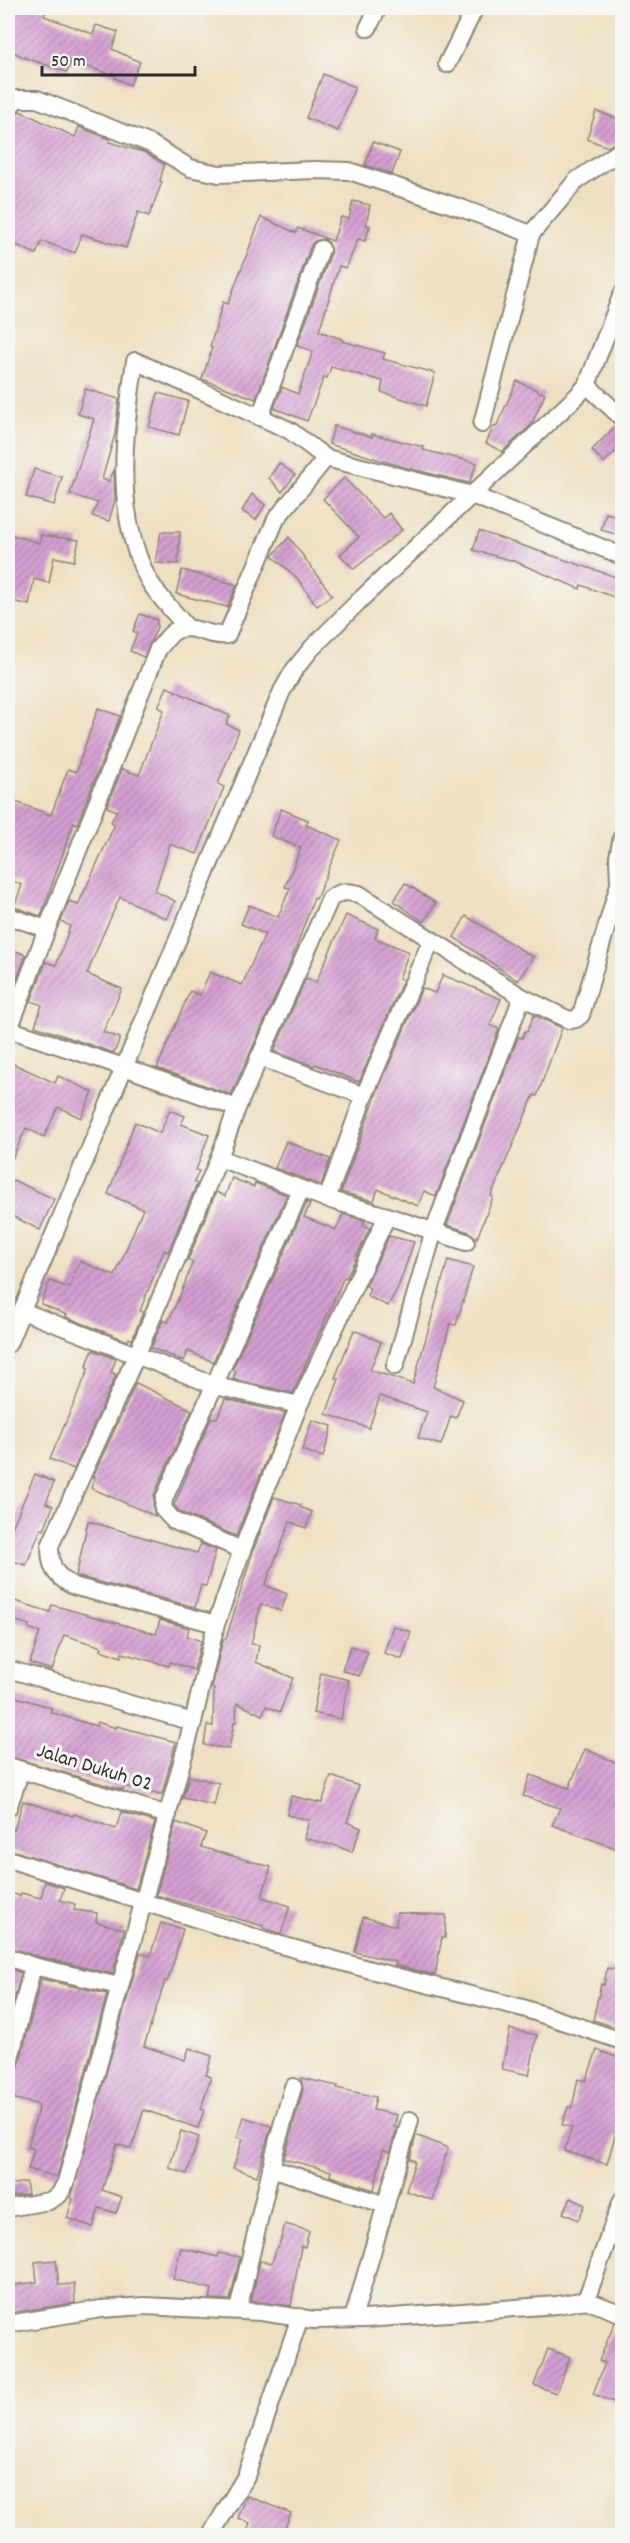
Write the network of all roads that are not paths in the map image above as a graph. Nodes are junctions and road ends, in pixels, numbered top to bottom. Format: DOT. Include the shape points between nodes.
graph roads {
  1 [pos="378,8"];
  2 [pos="475,8"];
  3 [pos="368,28"];
  4 [pos="447,64"];
  5 [pos="8,108"];
  6 [pos="622,150"];
  7 [pos="531,234"];
  8 [pos="321,249"];
  9 [pos="622,294"];
  10 [pos="587,385"];
  11 [pos="260,417"];
  12 [pos="622,418"];
  13 [pos="482,424"];
  14 [pos="326,458"];
  15 [pos="472,495"];
  16 [pos="622,556"];
  17 [pos="187,628"];
  18 [pos="622,837"];
  19 [pos="621,886"];
  20 [pos="8,916"];
  21 [pos="47,928"];
  22 [pos="431,941"];
  23 [pos="522,997"];
  24 [pos="8,1030"];
  25 [pos="259,1057"];
  26 [pos="124,1067"];
  27 [pos="364,1096"];
  28 [pos="237,1108"];
  29 [pos="219,1158"];
  30 [pos="301,1189"];
  31 [pos="327,1199"];
  32 [pos="387,1216"];
  33 [pos="434,1230"];
  34 [pos="466,1242"];
  35 [pos="22,1311"];
  36 [pos="10,1334"];
  37 [pos="137,1354"];
  38 [pos="395,1366"];
  39 [pos="216,1386"];
  40 [pos="299,1405"];
  41 [pos="242,1550"];
  42 [pos="216,1624"];
  43 [pos="8,1669"];
  44 [pos="193,1722"];
  45 [pos="14,1768"];
  46 [pos="8,1808"];
  47 [pos="168,1815"];
  48 [pos="8,1859"];
  49 [pos="144,1903"];
  50 [pos="8,1957"];
  51 [pos="33,1966"];
  52 [pos="119,1986"];
  53 [pos="622,2042"];
  54 [pos="8,2066"];
  55 [pos="293,2087"];
  56 [pos="410,2120"];
  57 [pos="271,2168"];
  58 [pos="622,2200"];
  59 [pos="386,2205"];
  60 [pos="8,2208"];
  61 [pos="586,2300"];
  62 [pos="238,2310"];
  63 [pos="622,2314"];
  64 [pos="300,2318"];
  65 [pos="352,2319"];
  66 [pos="8,2324"];
  67 [pos="210,2535"];
  1 -- 3 [label="street"];
  2 -- 4 [label="street"];
  5 -- 7 [label="street" via="17,99 37,99 151,144 190,168 219,174 349,171"];
  6 -- 7 [label="street" via="578,180"];
  7 -- 13 [label="street"];
  8 -- 11 [label="street"];
  9 -- 10 [label="street"];
  10 -- 12 [label="street"];
  10 -- 15 [label="street"];
  11 -- 14 [label="street" via="290,430"];
  11 -- 17 [label="street" via="135,361 123,452 130,531 146,575"];
  14 -- 15 [label="street"];
  14 -- 17 [label="street" via="276,519 227,635"];
  15 -- 16 [label="street"];
  15 -- 26 [label="street" via="360,600 294,670"];
  17 -- 21 [label="street" via="174,631 158,649"];
  18 -- 19 [label="street" via="618,857"];
  19 -- 23 [label="street" via="580,1015 569,1020"];
  20 -- 21 [label="street"];
  21 -- 24 [label="street"];
  22 -- 23 [label="street"];
  22 -- 25 [label="street" via="359,894 336,894 330,899"];
  22 -- 27 [label="street"];
  23 -- 33 [label="street"];
  24 -- 26 [label="street"];
  25 -- 27 [label="street"];
  25 -- 28 [label="street"];
  26 -- 28 [label="street"];
  26 -- 35 [label="street"];
  27 -- 31 [label="street"];
  28 -- 29 [label="street"];
  29 -- 30 [label="street"];
  29 -- 37 [label="street"];
  30 -- 31 [label="street"];
  30 -- 39 [label="street"];
  31 -- 32 [label="street"];
  32 -- 33 [label="street"];
  32 -- 40 [label="street"];
  33 -- 34 [label="street"];
  33 -- 38 [label="street"];
  35 -- 36 [label="street"];
  35 -- 37 [label="street"];
  37 -- 39 [label="street"];
  37 -- 42 [label="street" via="50,1546 50,1563 54,1573 73,1586"];
  39 -- 40 [label="street"];
  39 -- 41 [label="street" via="164,1499 163,1509 174,1521"];
  40 -- 41 [label="street"];
  41 -- 42 [label="street"];
  42 -- 44 [label="street"];
  43 -- 44 [label="street"];
  44 -- 47 [label="street"];
  45 -- 46 [label="street"];
  45 -- 47 [label="street, Jalan Dukuh 02"];
  47 -- 49 [label="street"];
  48 -- 49 [label="street"];
  49 -- 52 [label="street"];
  49 -- 53 [label="street" via="378,1972 523,2008"];
  50 -- 51 [label="street"];
  51 -- 52 [label="street"];
  51 -- 54 [label="street"];
  52 -- 60 [label="street" via="66,2182 59,2195 49,2200"];
  55 -- 57 [label="street"];
  56 -- 59 [label="street"];
  57 -- 59 [label="street"];
  57 -- 62 [label="street"];
  58 -- 61 [label="street"];
  59 -- 65 [label="street"];
  61 -- 63 [label="street"];
  61 -- 65 [label="street"];
  62 -- 64 [label="street"];
  62 -- 66 [label="street" via="145,2306"];
  64 -- 65 [label="street"];
  64 -- 67 [label="street" via="246,2476"];
}
